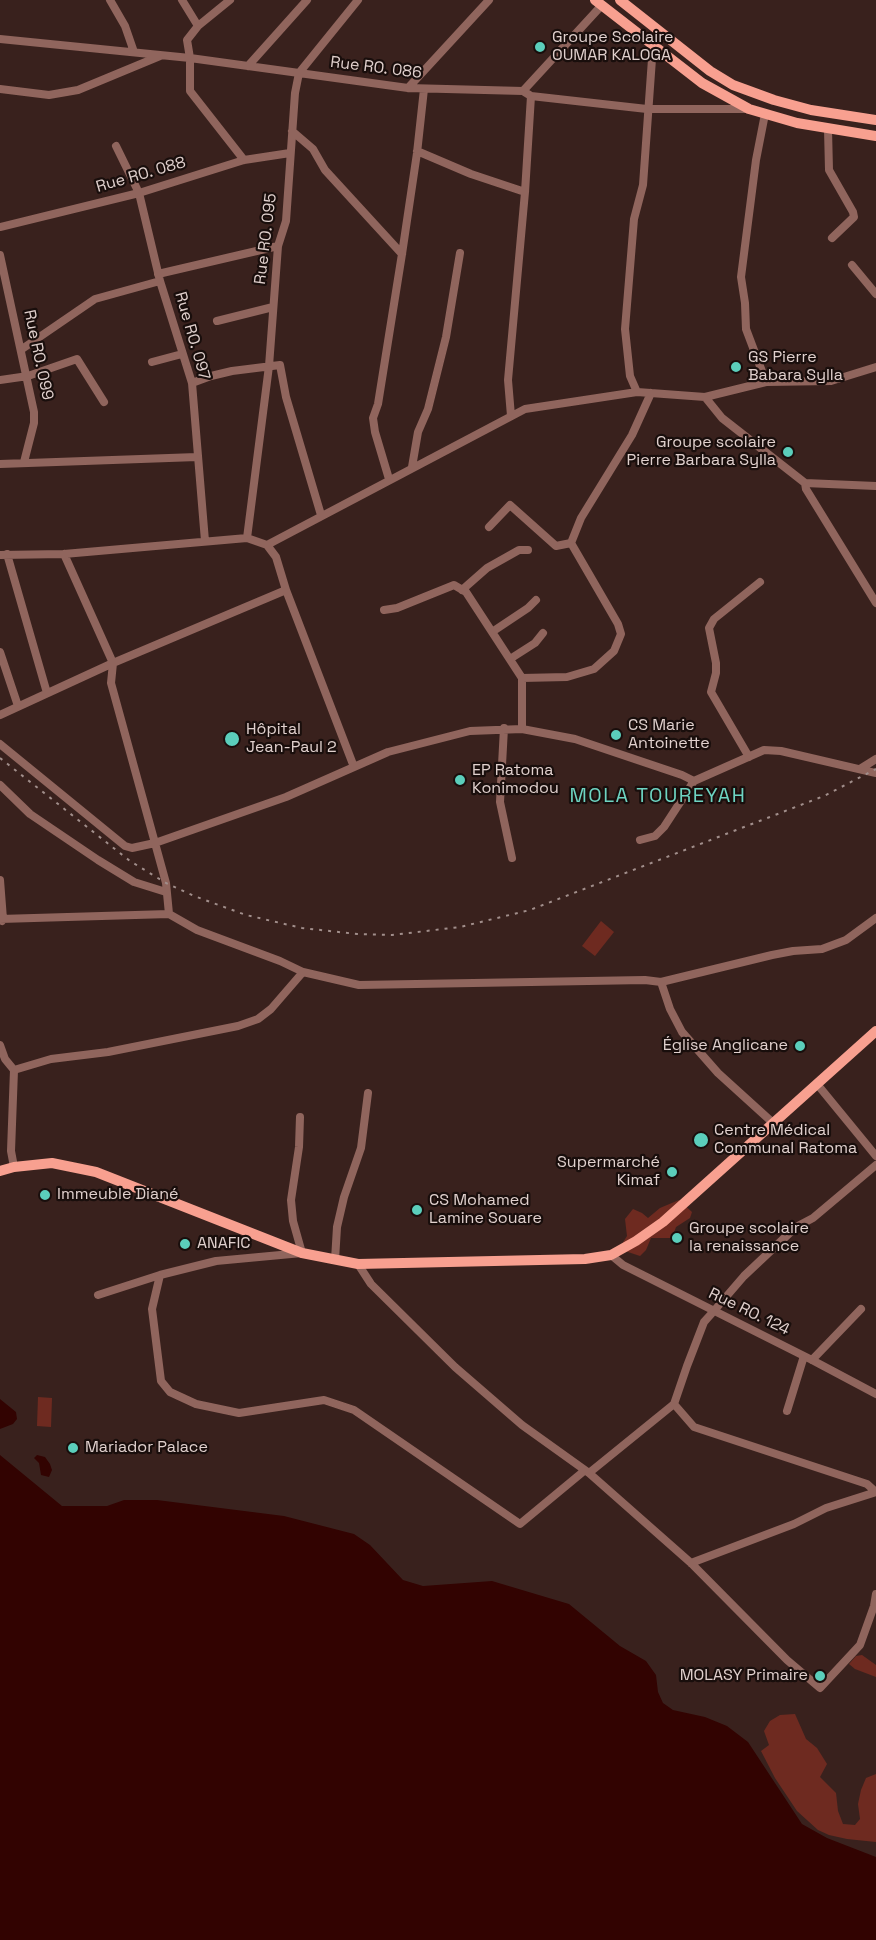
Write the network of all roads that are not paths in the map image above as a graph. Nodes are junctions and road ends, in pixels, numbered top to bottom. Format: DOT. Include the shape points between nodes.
graph roads {
  1 [pos="110,0"];
  2 [pos="182,0"];
  3 [pos="230,0"];
  4 [pos="307,0"];
  5 [pos="358,0"];
  6 [pos="489,0"];
  7 [pos="626,1"];
  8 [pos="599,3"];
  9 [pos="198,26"];
  10 [pos="0,39"];
  11 [pos="653,45"];
  12 [pos="134,52"];
  13 [pos="164,55"];
  14 [pos="190,58"];
  15 [pos="248,66"];
  16 [pos="299,73"];
  17 [pos="408,88"];
  18 [pos="0,89"];
  19 [pos="424,89"];
  20 [pos="527,93"];
  21 [pos="647,109"];
  22 [pos="749,109"];
  23 [pos="765,114"];
  24 [pos="876,120"];
  25 [pos="828,129"];
  26 [pos="292,131"];
  27 [pos="876,136"];
  28 [pos="116,146"];
  29 [pos="417,152"];
  30 [pos="290,153"];
  31 [pos="244,160"];
  32 [pos="525,192"];
  33 [pos="139,193"];
  34 [pos="0,227"];
  35 [pos="832,238"];
  36 [pos="278,246"];
  37 [pos="402,254"];
  38 [pos="460,254"];
  39 [pos="0,255"];
  40 [pos="852,266"];
  41 [pos="159,277"];
  42 [pos="876,294"];
  43 [pos="273,307"];
  44 [pos="217,321"];
  45 [pos="22,349"];
  46 [pos="182,354"];
  47 [pos="152,362"];
  48 [pos="269,366"];
  49 [pos="876,368"];
  50 [pos="28,376"];
  51 [pos="0,380"];
  52 [pos="766,382"];
  53 [pos="192,383"];
  54 [pos="637,392"];
  55 [pos="651,393"];
  56 [pos="705,398"];
  57 [pos="105,402"];
  58 [pos="511,416"];
  59 [pos="197,457"];
  60 [pos="24,462"];
  61 [pos="0,464"];
  62 [pos="412,467"];
  63 [pos="389,479"];
  64 [pos="805,483"];
  65 [pos="876,486"];
  66 [pos="321,515"];
  67 [pos="489,527"];
  68 [pos="247,538"];
  69 [pos="205,541"];
  70 [pos="571,543"];
  71 [pos="267,545"];
  72 [pos="528,550"];
  73 [pos="4,554"];
  74 [pos="64,554"];
  75 [pos="760,582"];
  76 [pos="286,590"];
  77 [pos="462,590"];
  78 [pos="536,600"];
  79 [pos="876,603"];
  80 [pos="384,610"];
  81 [pos="492,632"];
  82 [pos="543,633"];
  83 [pos="0,652"];
  84 [pos="510,659"];
  85 [pos="113,663"];
  86 [pos="522,678"];
  87 [pos="47,693"];
  88 [pos="18,706"];
  89 [pos="0,716"];
  90 [pos="504,728"];
  91 [pos="522,729"];
  92 [pos="0,744"];
  93 [pos="749,757"];
  94 [pos="876,759"];
  95 [pos="354,767"];
  96 [pos="860,769"];
  97 [pos="876,772"];
  98 [pos="694,781"];
  99 [pos="0,785"];
  100 [pos="640,840"];
  101 [pos="155,843"];
  102 [pos="512,858"];
  103 [pos="0,880"];
  104 [pos="166,892"];
  105 [pos="169,914"];
  106 [pos="876,918"];
  107 [pos="1,920"];
  108 [pos="303,972"];
  109 [pos="661,982"];
  110 [pos="876,1031"];
  111 [pos="0,1045"];
  112 [pos="14,1070"];
  113 [pos="817,1084"];
  114 [pos="368,1093"];
  115 [pos="300,1117"];
  116 [pos="772,1122"];
  117 [pos="876,1156"];
  118 [pos="876,1165"];
  119 [pos="14,1167"];
  120 [pos="0,1171"];
  121 [pos="302,1253"];
  122 [pos="611,1255"];
  123 [pos="335,1260"];
  124 [pos="358,1264"];
  125 [pos="160,1275"];
  126 [pos="98,1295"];
  127 [pos="861,1310"];
  128 [pos="712,1311"];
  129 [pos="808,1358"];
  130 [pos="876,1394"];
  131 [pos="674,1404"];
  132 [pos="787,1412"];
  133 [pos="586,1472"];
  134 [pos="876,1492"];
  135 [pos="691,1563"];
  136 [pos="876,1594"];
  1 -- 12 [label="street"];
  2 -- 9 [label="street"];
  3 -- 9 [label="street"];
  4 -- 15 [label="street"];
  5 -- 16 [label="street, Rue RO. 095"];
  6 -- 17 [label="street"];
  7 -- 24 [label="main road" via="710,71 733,85 811,110"];
  8 -- 11 [label="main road"];
  8 -- 20 [label="street"];
  9 -- 14 [label="street" via="187,40"];
  10 -- 12 [label="street, Rue RO. 086"];
  11 -- 21 [label="street"];
  11 -- 22 [label="main road" via="702,83"];
  12 -- 13 [label="street, Rue RO. 086"];
  13 -- 14 [label="street, Rue RO. 086"];
  13 -- 18 [label="street" via="78,90 49,95"];
  14 -- 15 [label="street, Rue RO. 086"];
  14 -- 31 [label="street" via="190,91"];
  15 -- 16 [label="street, Rue RO. 086"];
  16 -- 17 [label="street, Rue RO. 086"];
  16 -- 26 [label="street, Rue RO. 095"];
  17 -- 19 [label="street, Rue RO. 086"];
  19 -- 20 [label="street, Rue RO. 086"];
  19 -- 29 [label="street"];
  20 -- 21 [label="street, Rue RO. 086"];
  20 -- 32 [label="street"];
  21 -- 22 [label="street, Rue RO. 086"];
  21 -- 54 [label="street" via="643,185 634,219 625,329 630,376"];
  22 -- 23 [label="main road"];
  23 -- 25 [label="main road"];
  23 -- 52 [label="street" via="741,277 746,329"];
  25 -- 27 [label="main road"];
  25 -- 35 [label="street" via="829,170 854,217"];
  26 -- 30 [label="street, Rue RO. 095"];
  26 -- 37 [label="street" via="313,148 325,171"];
  28 -- 33 [label="street, Rue RO. 097"];
  29 -- 32 [label="street"];
  29 -- 37 [label="street"];
  30 -- 31 [label="street, Rue RO. 088"];
  30 -- 36 [label="street, Rue RO. 095" via="286,221"];
  31 -- 33 [label="street, Rue RO. 088"];
  32 -- 58 [label="street" via="508,380"];
  33 -- 34 [label="street, Rue RO. 088"];
  33 -- 41 [label="street, Rue RO. 097"];
  36 -- 41 [label="street"];
  36 -- 43 [label="street, Rue RO. 095"];
  37 -- 63 [label="street" via="374,418"];
  38 -- 62 [label="street" via="446,337 428,409 418,432"];
  39 -- 45 [label="street, Rue RO. 099"];
  40 -- 42 [label="street"];
  41 -- 45 [label="street" via="95,299"];
  41 -- 46 [label="street, Rue RO. 097"];
  43 -- 44 [label="street"];
  43 -- 48 [label="street, Rue RO. 095"];
  45 -- 50 [label="street, Rue RO. 099"];
  46 -- 47 [label="street"];
  46 -- 53 [label="street, Rue RO. 097"];
  48 -- 53 [label="street" via="212,375"];
  48 -- 66 [label="street" via="280,365"];
  48 -- 68 [label="street, Rue RO. 095"];
  49 -- 52 [label="street" via="831,381"];
  50 -- 51 [label="street"];
  50 -- 57 [label="street" via="76,359"];
  50 -- 60 [label="street, Rue RO. 099" via="34,423"];
  52 -- 56 [label="street"];
  53 -- 59 [label="street, Rue RO. 097"];
  54 -- 55 [label="street"];
  54 -- 58 [label="street" via="525,409"];
  55 -- 56 [label="street"];
  55 -- 70 [label="street"];
  56 -- 64 [label="street" via="722,418"];
  58 -- 62 [label="street"];
  59 -- 60 [label="street"];
  59 -- 69 [label="street, Rue RO. 097"];
  60 -- 61 [label="street"];
  62 -- 63 [label="street"];
  63 -- 66 [label="street"];
  64 -- 65 [label="street"];
  64 -- 79 [label="street"];
  66 -- 71 [label="street"];
  67 -- 70 [label="street" via="510,505 556,546"];
  68 -- 69 [label="street"];
  68 -- 71 [label="street"];
  69 -- 74 [label="street"];
  70 -- 86 [label="street" via="621,634 614,651 594,669 567,677"];
  71 -- 76 [label="street" via="276,557"];
  72 -- 77 [label="street" via="519,550 487,568"];
  73 -- 74 [label="street"];
  73 -- 87 [label="street"];
  74 -- 85 [label="street"];
  75 -- 93 [label="street" via="714,619 709,628 716,663 711,692"];
  76 -- 85 [label="street"];
  76 -- 95 [label="street"];
  77 -- 80 [label="street" via="454,585"];
  77 -- 81 [label="street"];
  78 -- 81 [label="street"];
  81 -- 84 [label="street"];
  82 -- 84 [label="street"];
  83 -- 88 [label="street"];
  84 -- 86 [label="street"];
  85 -- 87 [label="street"];
  85 -- 101 [label="street" via="111,683"];
  86 -- 91 [label="street"];
  87 -- 88 [label="street"];
  88 -- 89 [label="street"];
  90 -- 91 [label="street"];
  90 -- 95 [label="street" via="470,731 426,742 388,752"];
  90 -- 102 [label="street" via="500,802"];
  91 -- 98 [label="street" via="575,739"];
  92 -- 101 [label="street" via="125,846 138,848"];
  93 -- 96 [label="street" via="764,750 781,751"];
  93 -- 98 [label="street"];
  94 -- 96 [label="street"];
  95 -- 101 [label="street" via="286,797"];
  96 -- 97 [label="street"];
  98 -- 100 [label="street" via="664,827 655,836"];
  99 -- 104 [label="street" via="30,814 98,860 134,882"];
  101 -- 104 [label="street"];
  103 -- 107 [label="street"];
  104 -- 105 [label="street"];
  105 -- 107 [label="street"];
  105 -- 108 [label="street" via="197,930"];
  106 -- 109 [label="street" via="846,940 822,949 771,955"];
  108 -- 109 [label="street" via="359,985"];
  108 -- 112 [label="street" via="271,1009 238,1026 108,1052 51,1059"];
  109 -- 116 [label="street" via="682,1032 718,1073"];
  110 -- 113 [label="main road"];
  111 -- 112 [label="street"];
  112 -- 119 [label="street"];
  113 -- 116 [label="main road"];
  113 -- 117 [label="street"];
  114 -- 123 [label="street" via="361,1148 337,1227"];
  115 -- 121 [label="street" via="291,1200"];
  116 -- 122 [label="main road" via="663,1222"];
  118 -- 128 [label="street" via="813,1218 796,1227"];
  119 -- 120 [label="main road"];
  119 -- 121 [label="main road" via="52,1163 96,1172"];
  121 -- 123 [label="main road"];
  121 -- 125 [label="street" via="216,1261"];
  122 -- 124 [label="main road" via="585,1259"];
  122 -- 128 [label="street, Rue RO. 124"];
  123 -- 124 [label="main road"];
  124 -- 133 [label="street" via="371,1284 455,1367 522,1425"];
  125 -- 126 [label="street"];
  125 -- 133 [label="street" via="152,1309 161,1381 170,1392 196,1404 239,1413 324,1400 354,1410 520,1524"];
  127 -- 129 [label="street"];
  128 -- 129 [label="street, Rue RO. 124"];
  128 -- 131 [label="street" via="704,1322"];
  129 -- 130 [label="street, Rue RO. 124"];
  129 -- 132 [label="street"];
  131 -- 133 [label="street"];
  131 -- 134 [label="street" via="694,1427 867,1484"];
  133 -- 135 [label="street"];
  134 -- 135 [label="street" via="825,1508 794,1524"];
  135 -- 136 [label="street" via="820,1688 860,1645"];
}
